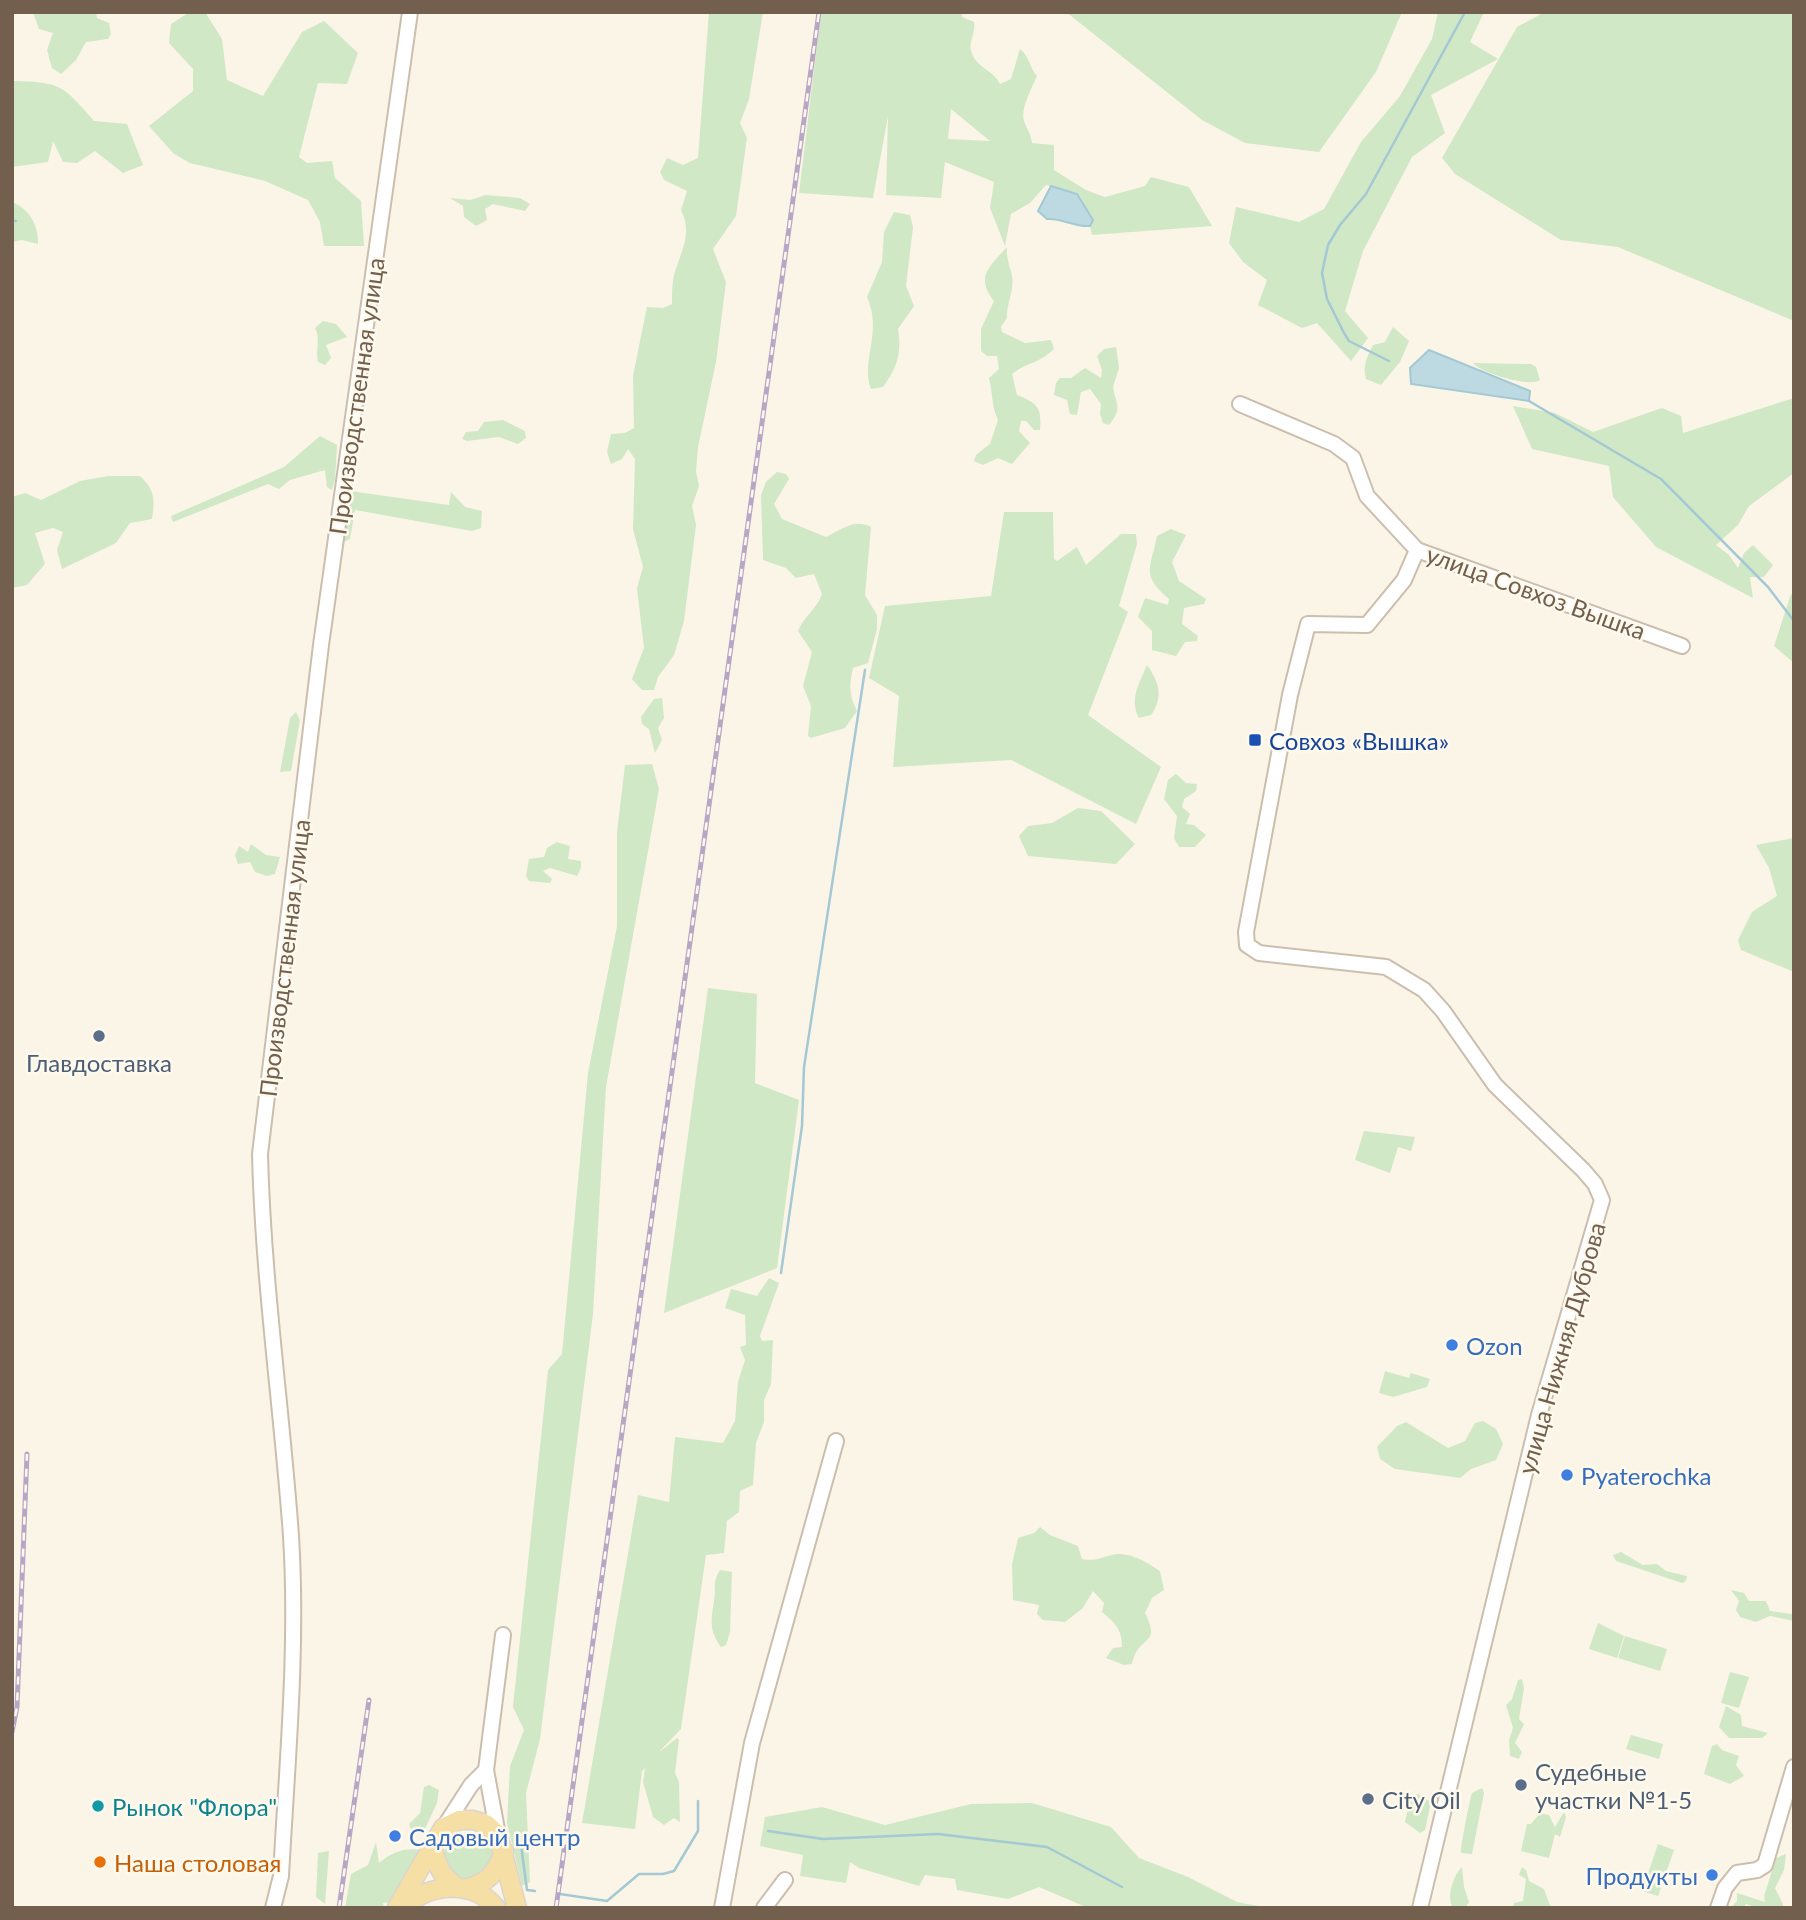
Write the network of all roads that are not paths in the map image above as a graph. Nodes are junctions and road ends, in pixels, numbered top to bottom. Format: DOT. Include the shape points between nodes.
graph roads {
  1 [pos="410,12"];
  2 [pos="1240,404"];
  3 [pos="1417,550"];
  4 [pos="1682,646"];
  5 [pos="836,1441"];
  6 [pos="503,1635"];
  7 [pos="1794,1767"];
  8 [pos="486,1770"];
  9 [pos="443,1828"];
  10 [pos="501,1843"];
  11 [pos="433,1846"];
  12 [pos="785,1880"];
  13 [pos="460,1888"];
  14 [pos="273,1908"];
  15 [pos="397,1908"];
  16 [pos="402,1908"];
  17 [pos="496,1908"];
  18 [pos="517,1908"];
  19 [pos="722,1908"];
  20 [pos="764,1908"];
  21 [pos="1420,1908"];
  22 [pos="1718,1908"];
  1 -- 14 [label="street, Производственная улица" via="323,635 260,1154 262,1238 291,1562 293,1670 281,1876"];
  2 -- 3 [label="street, улица Совхоз Вышка" via="1334,444 1353,458 1367,496"];
  3 -- 4 [label="street, улица Совхоз Вышка"];
  3 -- 21 [label="street, улица Нижняя Дуброва" via="1404,580 1367,625 1308,624 1290,695 1247,945 1259,953 1386,967 1424,990 1495,1085 1583,1170 1602,1200 1539,1415"];
  5 -- 19 [label="street" via="751,1743"];
  6 -- 8 [label="street"];
  7 -- 22 [label="street" via="1765,1865 1737,1873"];
  8 -- 9 [label="street"];
  8 -- 10 [label="street"];
  9 -- 10 [label="main road" via="459,1820 473,1820 486,1824"];
  9 -- 11 [label="main road"];
  10 -- 13 [label="main road" via="493,1876 478,1886"];
  10 -- 18 [label="main road"];
  11 -- 13 [label="main road" via="444,1878"];
  11 -- 15 [label="main road"];
  12 -- 20 [label="street"];
  13 -- 16 [label="main road" via="443,1886 419,1894"];
  13 -- 17 [label="main road"];
}
